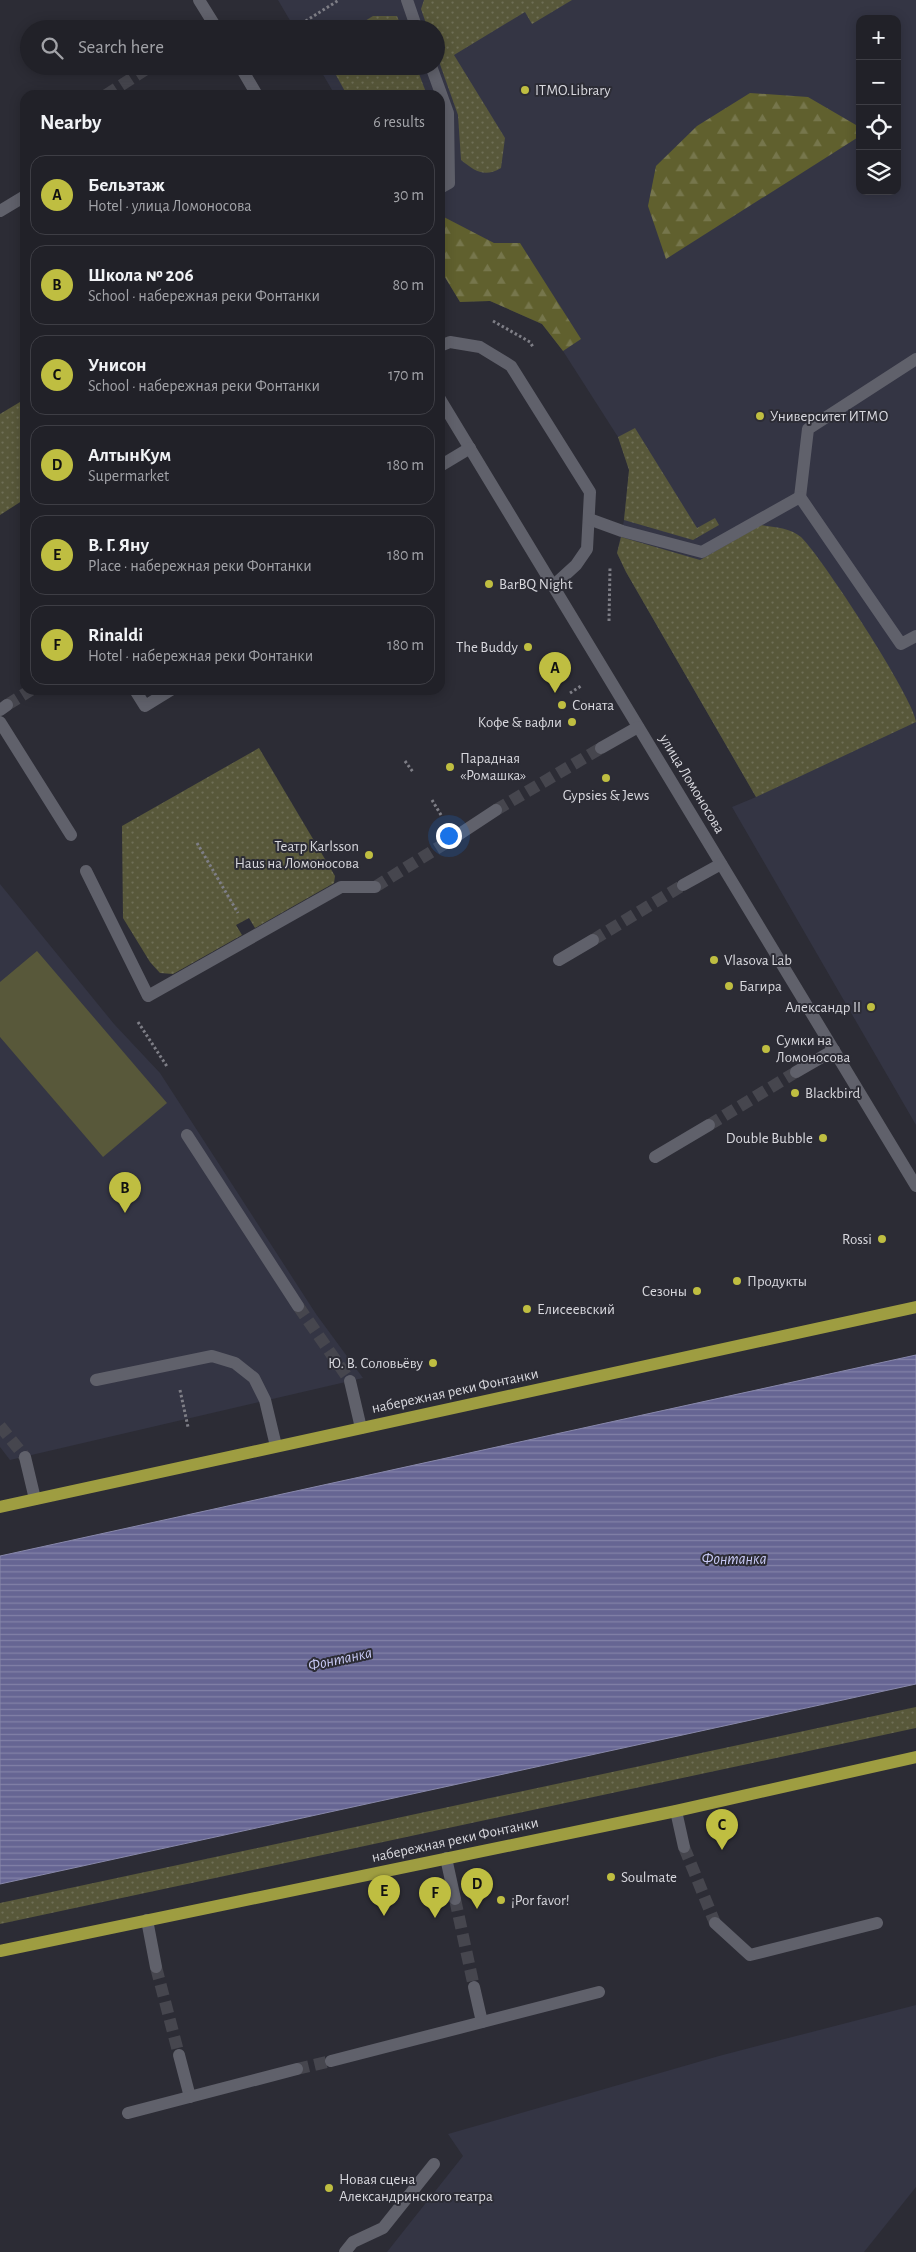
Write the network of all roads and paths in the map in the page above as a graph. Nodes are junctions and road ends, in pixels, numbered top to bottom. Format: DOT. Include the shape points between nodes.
graph roads {
  1 [pos="199,0"];
  2 [pos="339,0"];
  3 [pos="407,0"];
  4 [pos="210,20"];
  5 [pos="308,20"];
  6 [pos="414,20"];
  7 [pos="245,75"];
  8 [pos="434,75"];
  9 [pos="254,90"];
  10 [pos="440,90"];
  11 [pos="445,105"];
  12 [pos="445,185"];
  13 [pos="20,199"];
  14 [pos="0,211"];
  15 [pos="445,344"];
  16 [pos="916,359"];
  17 [pos="445,407"];
  18 [pos="470,448"];
  19 [pos="445,463"];
  20 [pos="800,497"];
  21 [pos="589,519"];
  22 [pos="553,586"];
  23 [pos="916,636"];
  24 [pos="584,685"];
  25 [pos="570,693"];
  26 [pos="138,695"];
  27 [pos="163,695"];
  28 [pos="0,722"];
  29 [pos="638,727"];
  30 [pos="601,748"];
  31 [pos="405,760"];
  32 [pos="413,772"];
  33 [pos="496,810"];
  34 [pos="71,835"];
  35 [pos="452,839"];
  36 [pos="196,843"];
  37 [pos="721,864"];
  38 [pos="86,871"];
  39 [pos="684,885"];
  40 [pos="375,887"];
  41 [pos="252,938"];
  42 [pos="593,940"];
  43 [pos="559,960"];
  44 [pos="148,996"];
  45 [pos="834,1050"];
  46 [pos="168,1068"];
  47 [pos="796,1072"];
  48 [pos="709,1125"];
  49 [pos="186,1135"];
  50 [pos="655,1157"];
  51 [pos="916,1186"];
  52 [pos="298,1306"];
  53 [pos="916,1308"];
  54 [pos="96,1380"];
  55 [pos="350,1381"];
  56 [pos="361,1428"];
  57 [pos="276,1446"];
  58 [pos="24,1456"];
  59 [pos="34,1499"];
  60 [pos="0,1507"];
  61 [pos="916,1757"];
  62 [pos="676,1811"];
  63 [pos="684,1847"];
  64 [pos="446,1858"];
  65 [pos="455,1899"];
  66 [pos="146,1920"];
  67 [pos="715,1923"];
  68 [pos="877,1923"];
  69 [pos="0,1950"];
  70 [pos="156,1967"];
  71 [pos="474,1987"];
  72 [pos="599,1992"];
  73 [pos="482,2022"];
  74 [pos="179,2055"];
  75 [pos="331,2061"];
  76 [pos="297,2069"];
  77 [pos="190,2097"];
  78 [pos="128,2112"];
  79 [pos="434,2164"];
  80 [pos="345,2252"];
  1 -- 4 [label="street"];
  2 -- 5 [label="path"];
  3 -- 6 [label="street"];
  7 -- 9 [label="street"];
  8 -- 10 [label="street"];
  11 -- 12 [label="street" via="448,113 449,183"];
  13 -- 14 [label="street"];
  15 -- 21 [label="street" via="480,347 511,366 590,492"];
  16 -- 20 [label="street" via="808,429"];
  17 -- 18 [label="street, улица Ломоносова"];
  18 -- 19 [label="street"];
  18 -- 22 [label="street, улица Ломоносова"];
  20 -- 21 [label="street" via="702,552"];
  20 -- 23 [label="street" via="901,644"];
  21 -- 22 [label="street" via="587,549 576,565"];
  22 -- 29 [label="street, улица Ломоносова"];
  24 -- 25 [label="path"];
  26 -- 27 [label="street" via="145,706"];
  28 -- 34 [label="street"];
  29 -- 30 [label="street"];
  29 -- 37 [label="street, улица Ломоносова"];
  31 -- 32 [label="path"];
  33 -- 35 [label="street"];
  36 -- 41 [label="path"];
  37 -- 39 [label="street"];
  37 -- 45 [label="street, улица Ломоносова"];
  38 -- 44 [label="street"];
  40 -- 41 [label="street" via="341,887"];
  41 -- 44 [label="street"];
  42 -- 43 [label="street"];
  44 -- 46 [label="path" via="146,1010 135,1018"];
  45 -- 47 [label="street"];
  45 -- 51 [label="street, улица Ломоносова"];
  48 -- 50 [label="street"];
  49 -- 52 [label="street"];
  53 -- 56 [label="main road, набережная реки Фонтанки"];
  54 -- 57 [label="street" via="212,1356 235,1363 254,1378 265,1400"];
  55 -- 56 [label="street"];
  56 -- 57 [label="main road, набережная реки Фонтанки"];
  57 -- 59 [label="main road, набережная реки Фонтанки"];
  58 -- 59 [label="street"];
  59 -- 60 [label="main road, набережная реки Фонтанки"];
  61 -- 62 [label="main road, набережная реки Фонтанки"];
  62 -- 63 [label="street"];
  62 -- 64 [label="main road, набережная реки Фонтанки"];
  64 -- 65 [label="street"];
  64 -- 66 [label="main road, набережная реки Фонтанки"];
  66 -- 69 [label="main road, набережная реки Фонтанки"];
  66 -- 70 [label="street"];
  67 -- 68 [label="street" via="750,1955"];
  71 -- 73 [label="street"];
  72 -- 73 [label="street"];
  73 -- 75 [label="street"];
  74 -- 77 [label="street"];
  76 -- 77 [label="street"];
  77 -- 78 [label="street"];
  79 -- 80 [label="street" via="383,2228 353,2242"];
}
